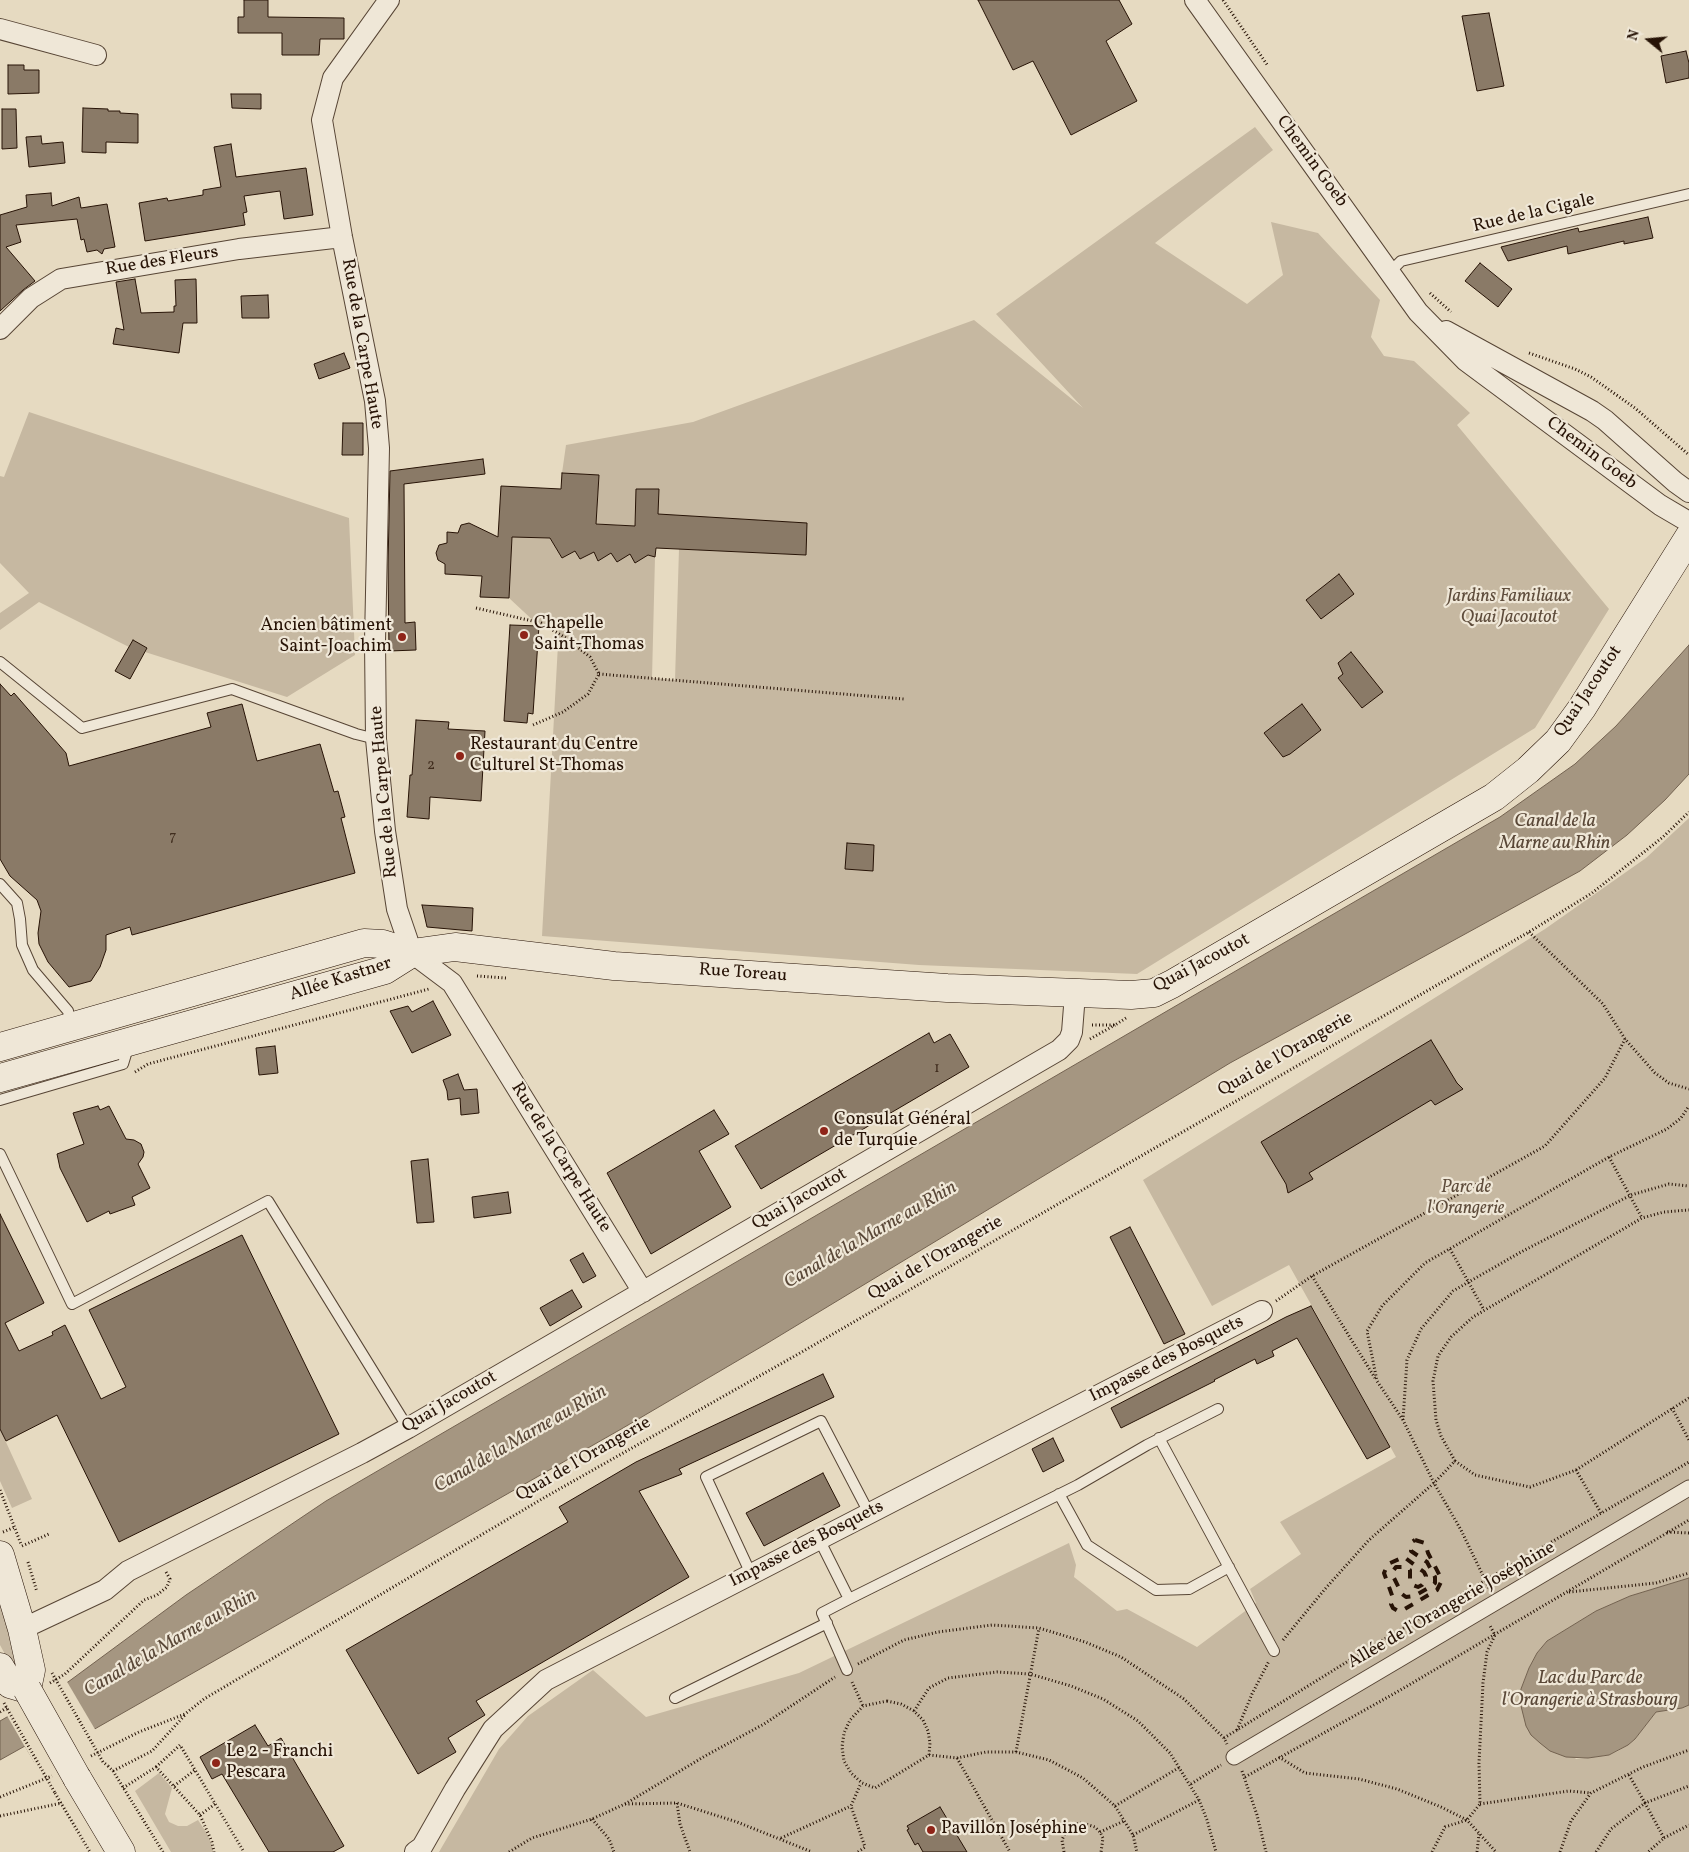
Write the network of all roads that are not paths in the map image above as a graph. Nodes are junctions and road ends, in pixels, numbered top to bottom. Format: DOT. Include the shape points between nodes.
graph roads {
  1 [pos="389,0"];
  2 [pos="1195,0"];
  3 [pos="0,29"];
  4 [pos="96,55"];
  5 [pos="1689,194"];
  6 [pos="342,237"];
  7 [pos="1390,272"];
  8 [pos="1429,322"];
  9 [pos="0,330"];
  10 [pos="1689,492"];
  11 [pos="1689,522"];
  12 [pos="1689,537"];
  13 [pos="0,662"];
  14 [pos="376,739"];
  15 [pos="0,884"];
  16 [pos="412,953"];
  17 [pos="274,968"];
  18 [pos="1075,994"];
  19 [pos="285,998"];
  20 [pos="71,1027"];
  21 [pos="129,1042"];
  22 [pos="0,1047"];
  23 [pos="0,1078"];
  24 [pos="0,1100"];
  25 [pos="0,1154"];
  26 [pos="643,1292"];
  27 [pos="1262,1311"];
  28 [pos="1218,1409"];
  29 [pos="408,1428"];
  30 [pos="1159,1438"];
  31 [pos="1689,1488"];
  32 [pos="1060,1494"];
  33 [pos="869,1513"];
  34 [pos="819,1539"];
  35 [pos="11,1550"];
  36 [pos="1229,1567"];
  37 [pos="751,1574"];
  38 [pos="849,1599"];
  39 [pos="826,1623"];
  40 [pos="22,1629"];
  41 [pos="1274,1651"];
  42 [pos="0,1667"];
  43 [pos="847,1670"];
  44 [pos="27,1688"];
  45 [pos="675,1698"];
  46 [pos="1234,1757"];
  47 [pos="121,1852"];
  48 [pos="415,1852"];
  1 -- 6 [label="street, Rue de la Carpe Haute" via="333,78 322,120"];
  2 -- 7 [label="street, Chemin Goeb"];
  3 -- 4 [label="street"];
  5 -- 7 [label="lane, Rue de la Cigale" via="1401,261"];
  6 -- 9 [label="street, Rue des Fleurs" via="239,249 61,279 31,298"];
  6 -- 14 [label="street, Rue de la Carpe Haute" via="372,383 379,448"];
  7 -- 8 [label="street, Chemin Goeb" via="1418,312"];
  8 -- 10 [label="street, Chemin Goeb" via="1592,411"];
  8 -- 11 [label="street, Chemin Goeb" via="1466,360 1660,505"];
  12 -- 18 [label="main road, Quai Jacoutot" via="1563,735 1494,798 1154,993"];
  13 -- 14 [label="lane" via="82,728 232,689"];
  14 -- 16 [label="street, Rue de la Carpe Haute" via="397,909"];
  15 -- 20 [label="lane" via="17,903 22,945 33,970 68,1011"];
  16 -- 17 [label="main road, Allée Kastner" via="383,944 364,943"];
  16 -- 18 [label="main road, Rue Toreau" via="455,948 614,966"];
  16 -- 19 [label="main road, Allée Kastner" via="385,970"];
  16 -- 26 [label="street, Rue de la Carpe Haute" via="452,983"];
  17 -- 19 [label="main road"];
  17 -- 20 [label="main road, Allée Kastner"];
  18 -- 26 [label="street, Quai Jacoutot" via="1070,1040 1059,1050"];
  19 -- 21 [label="main road, Allée Kastner"];
  20 -- 22 [label="main road, Allée Kastner"];
  21 -- 23 [label="main road, Allée Kastner"];
  21 -- 24 [label="lane" via="123,1064"];
  25 -- 29 [label="lane" via="72,1304 268,1201"];
  26 -- 29 [label="street, Quai Jacoutot"];
  27 -- 33 [label="street, Impasse des Bosquets"];
  28 -- 30 [label="lane"];
  29 -- 40 [label="street, Quai Jacoutot" via="128,1571 105,1590"];
  30 -- 32 [label="lane"];
  30 -- 36 [label="lane"];
  31 -- 46 [label="street, Allée de l'Orangerie Joséphine"];
  32 -- 36 [label="lane" via="1087,1545 1156,1590 1189,1589"];
  32 -- 38 [label="lane"];
  33 -- 34 [label="street, Impasse des Bosquets"];
  33 -- 37 [label="lane" via="822,1421 706,1477"];
  34 -- 37 [label="street, Impasse des Bosquets"];
  34 -- 38 [label="lane"];
  35 -- 40 [label="main road"];
  36 -- 41 [label="lane"];
  37 -- 48 [label="street, Impasse des Bosquets" via="546,1680 493,1729 422,1847"];
  38 -- 39 [label="lane" via="822,1613"];
  39 -- 43 [label="lane"];
  39 -- 45 [label="lane"];
  40 -- 44 [label="main road" via="31,1670"];
  42 -- 44 [label="main road" via="10,1684"];
  44 -- 47 [label="main road, bridge"];
}
